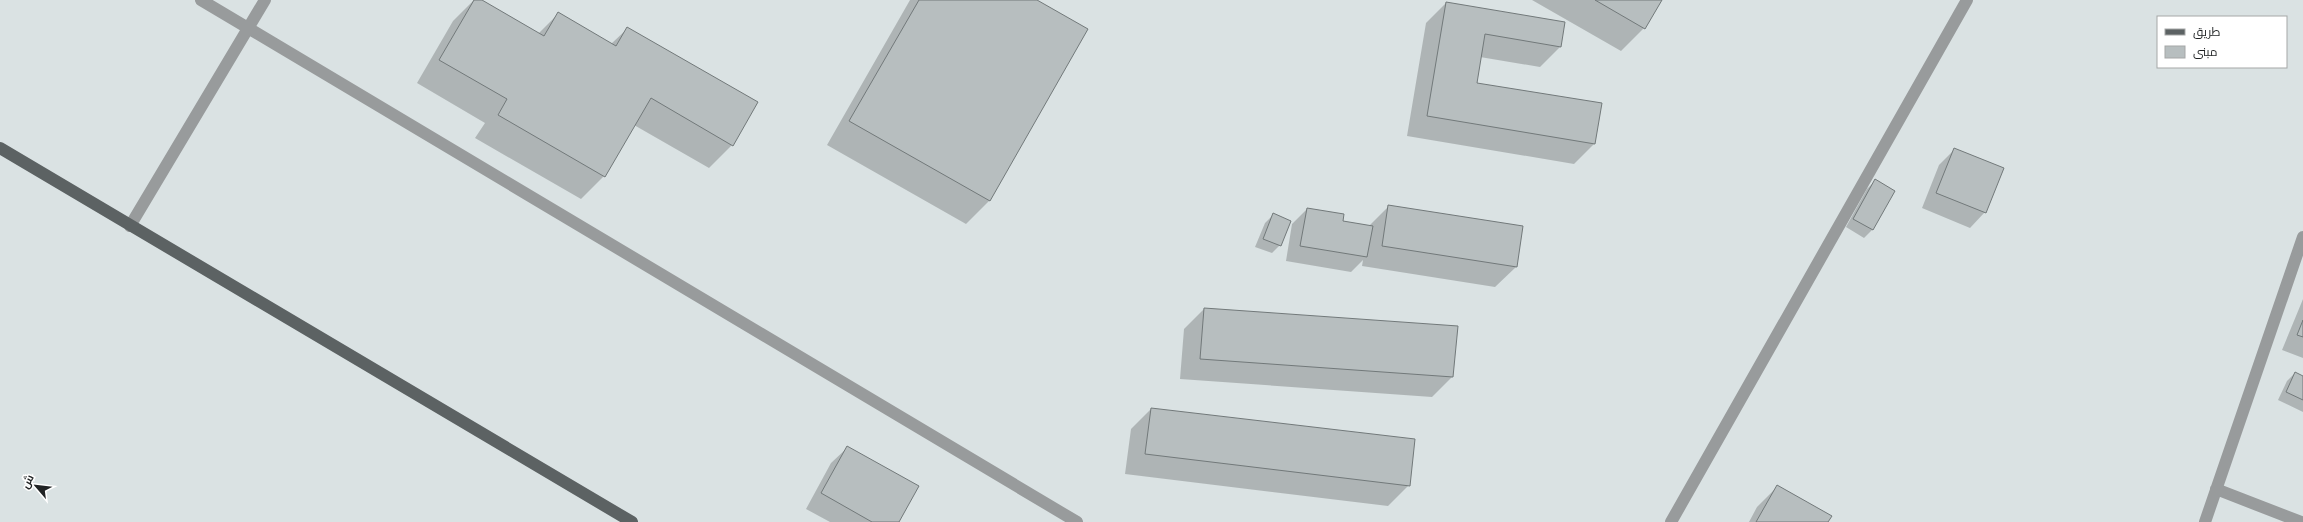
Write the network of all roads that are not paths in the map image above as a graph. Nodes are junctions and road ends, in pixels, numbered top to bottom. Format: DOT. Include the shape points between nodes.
graph roads {
  1 [pos="201,0"];
  2 [pos="265,0"];
  3 [pos="1967,0"];
  4 [pos="248,28"];
  5 [pos="0,148"];
  6 [pos="130,226"];
  7 [pos="2303,237"];
  8 [pos="2301,251"];
  9 [pos="2216,489"];
  10 [pos="632,522"];
  11 [pos="1077,522"];
  12 [pos="1671,522"];
  13 [pos="2205,522"];
  14 [pos="2301,522"];
  1 -- 4 [label="street"];
  2 -- 4 [label="street"];
  3 -- 12 [label="street"];
  4 -- 6 [label="street"];
  4 -- 11 [label="street"];
  5 -- 6 [label="main road"];
  6 -- 10 [label="main road"];
  7 -- 8 [label="street"];
  8 -- 9 [label="street"];
  9 -- 13 [label="street"];
  9 -- 14 [label="street"];
}
